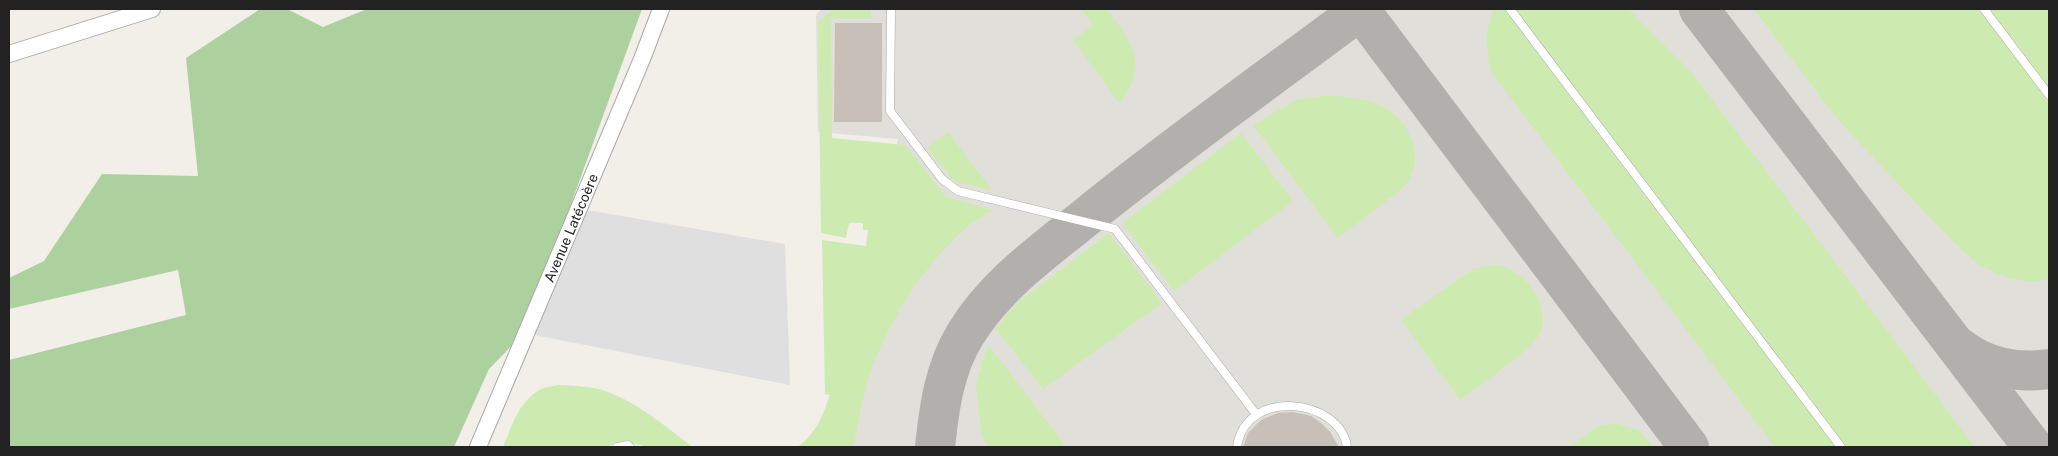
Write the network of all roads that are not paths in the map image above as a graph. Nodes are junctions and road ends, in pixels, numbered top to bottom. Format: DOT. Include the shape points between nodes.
graph roads {
  1 [pos="152,9"];
  2 [pos="661,9"];
  3 [pos="891,9"];
  4 [pos="1510,9"];
  5 [pos="1984,9"];
  6 [pos="9,54"];
  7 [pos="2049,95"];
  8 [pos="1256,414"];
  9 [pos="478,447"];
  10 [pos="617,447"];
  11 [pos="630,447"];
  12 [pos="1237,447"];
  13 [pos="1348,447"];
  14 [pos="1841,447"];
  1 -- 6 [label="street"];
  2 -- 9 [label="street, Avenue Latécoère"];
  3 -- 8 [label="lane" via="890,110 942,179 958,191 1115,229"];
  4 -- 14 [label="lane"];
  5 -- 7 [label="lane"];
  8 -- 12 [label="lane" via="1243,431"];
  8 -- 13 [label="lane" via="1282,405 1295,405 1315,412 1338,427"];
  10 -- 11 [label="lane"];
}
